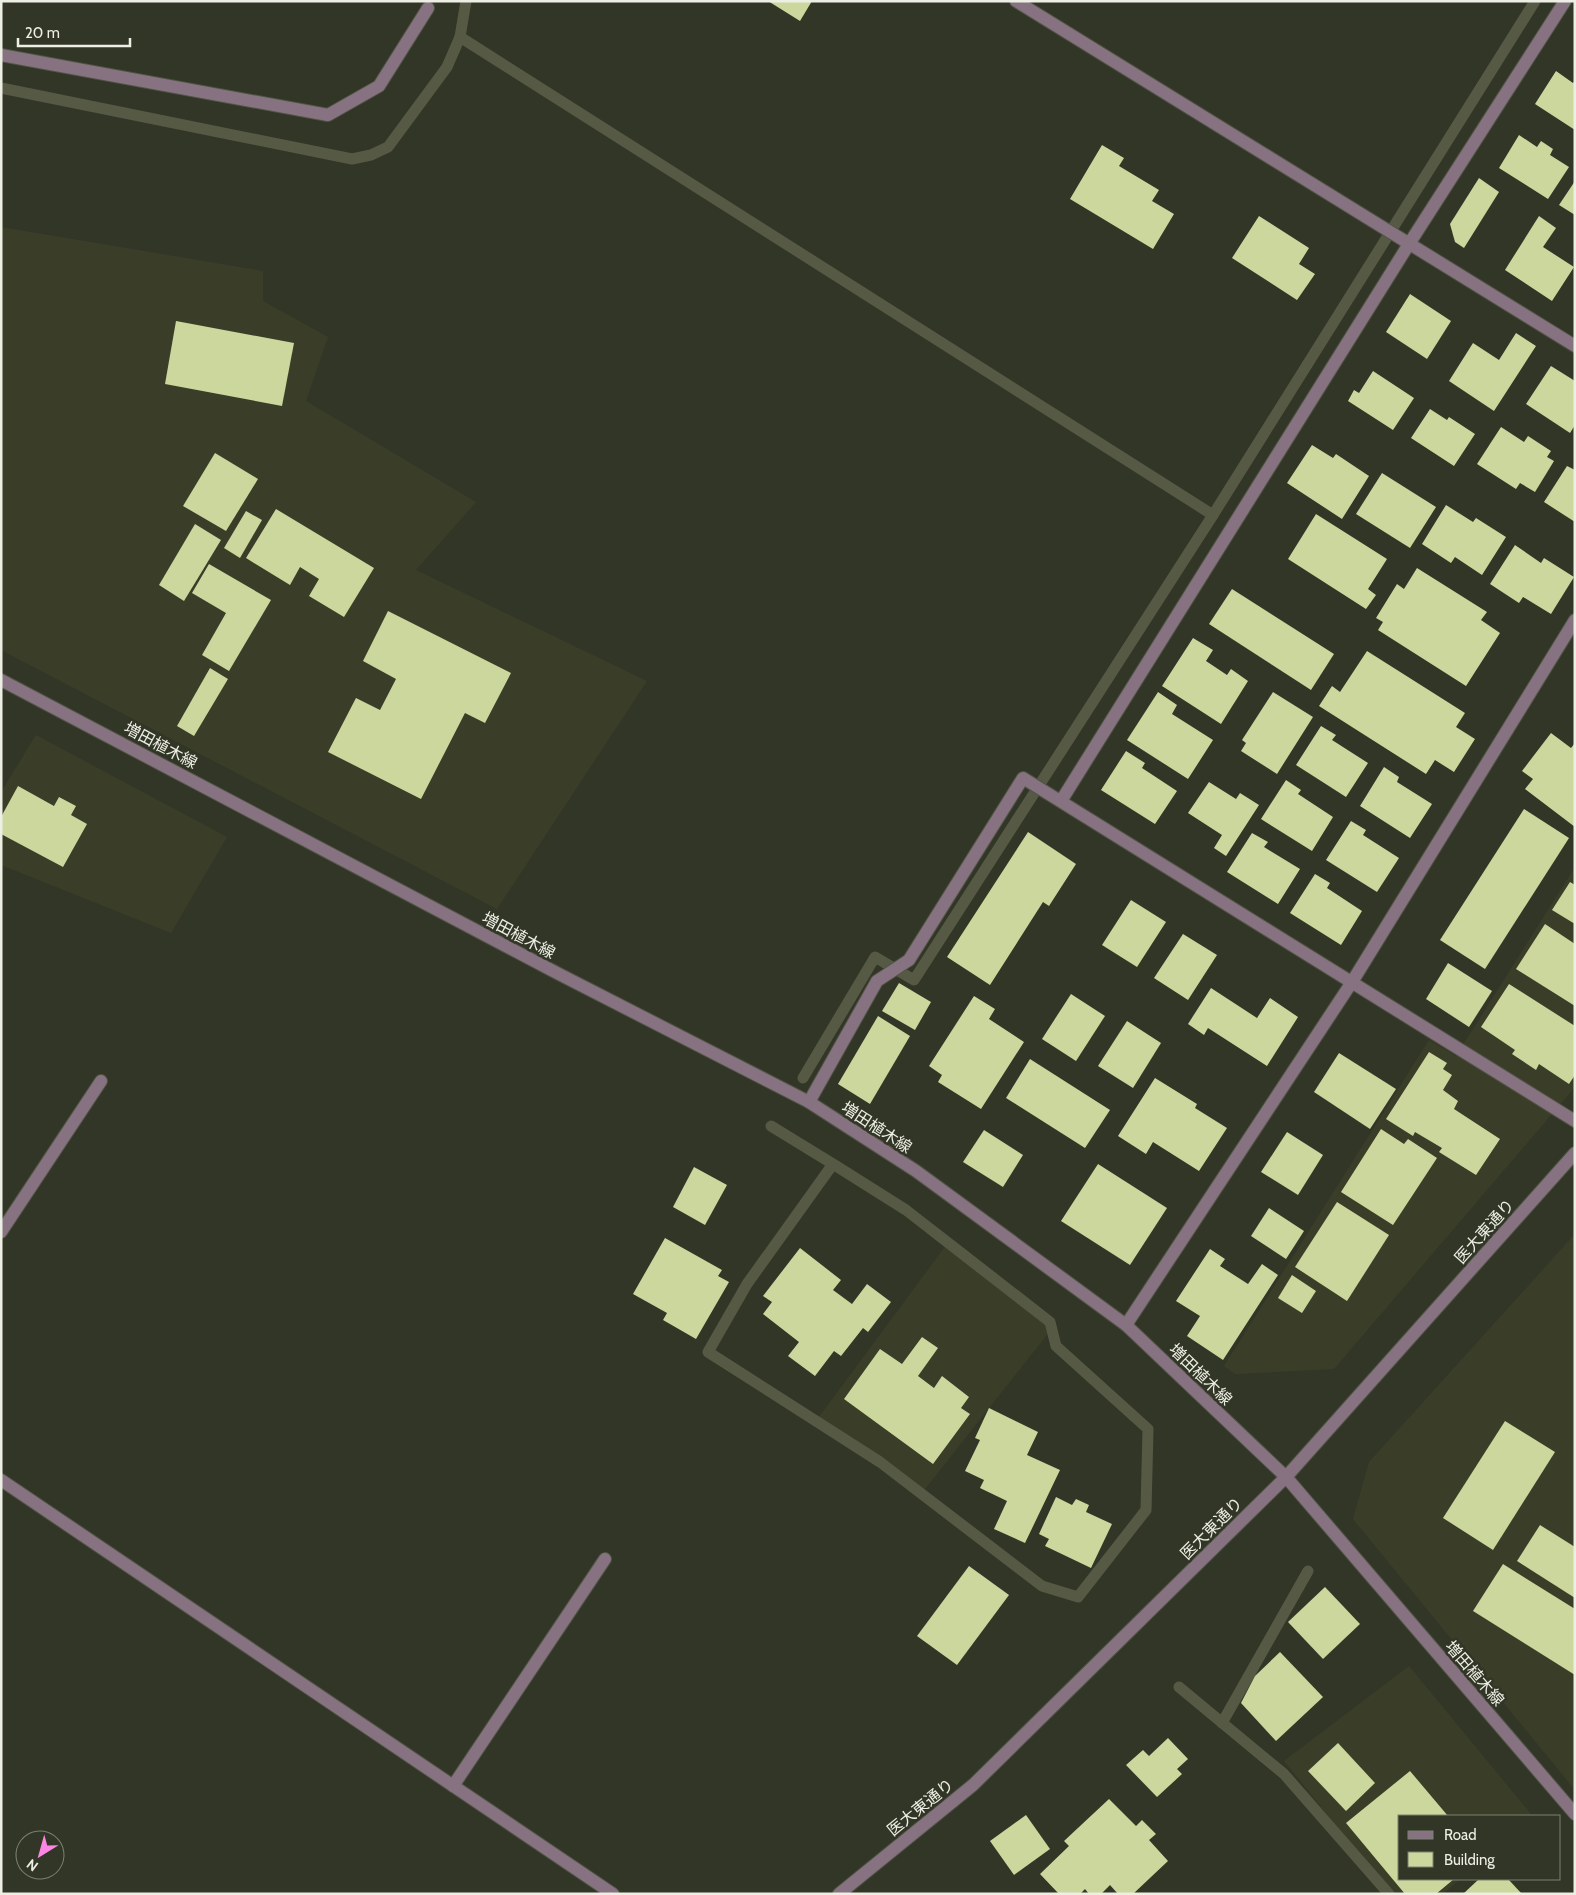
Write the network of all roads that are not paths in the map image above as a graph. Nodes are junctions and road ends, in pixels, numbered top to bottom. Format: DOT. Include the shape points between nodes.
graph roads {
  1 [pos="1016,1"];
  2 [pos="1565,1"];
  3 [pos="428,8"];
  4 [pos="1,55"];
  5 [pos="1405,241"];
  6 [pos="1575,346"];
  7 [pos="1575,620"];
  8 [pos="1,680"];
  9 [pos="1057,799"];
  10 [pos="1352,982"];
  11 [pos="101,1081"];
  12 [pos="809,1102"];
  13 [pos="1575,1121"];
  14 [pos="1575,1154"];
  15 [pos="1,1232"];
  16 [pos="1126,1325"];
  17 [pos="1286,1477"];
  18 [pos="1,1480"];
  19 [pos="605,1559"];
  20 [pos="453,1786"];
  21 [pos="1575,1814"];
  22 [pos="613,1894"];
  23 [pos="839,1894"];
  1 -- 5 [label="street"];
  2 -- 5 [label="street"];
  3 -- 4 [label="street" via="379,86 328,115"];
  5 -- 6 [label="street"];
  5 -- 9 [label="street"];
  7 -- 10 [label="street"];
  8 -- 12 [label="street, 増田植木線"];
  9 -- 10 [label="street"];
  9 -- 12 [label="street" via="1023,778 909,960 876,981"];
  10 -- 13 [label="street"];
  10 -- 16 [label="street"];
  11 -- 15 [label="street"];
  12 -- 16 [label="street, 増田植木線" via="916,1171"];
  14 -- 17 [label="street, 医大東通り"];
  16 -- 17 [label="street, 増田植木線"];
  17 -- 21 [label="street, 増田植木線"];
  17 -- 23 [label="street, 医大東通り" via="972,1785"];
  18 -- 20 [label="street"];
  19 -- 20 [label="street"];
  20 -- 22 [label="street"];
}
